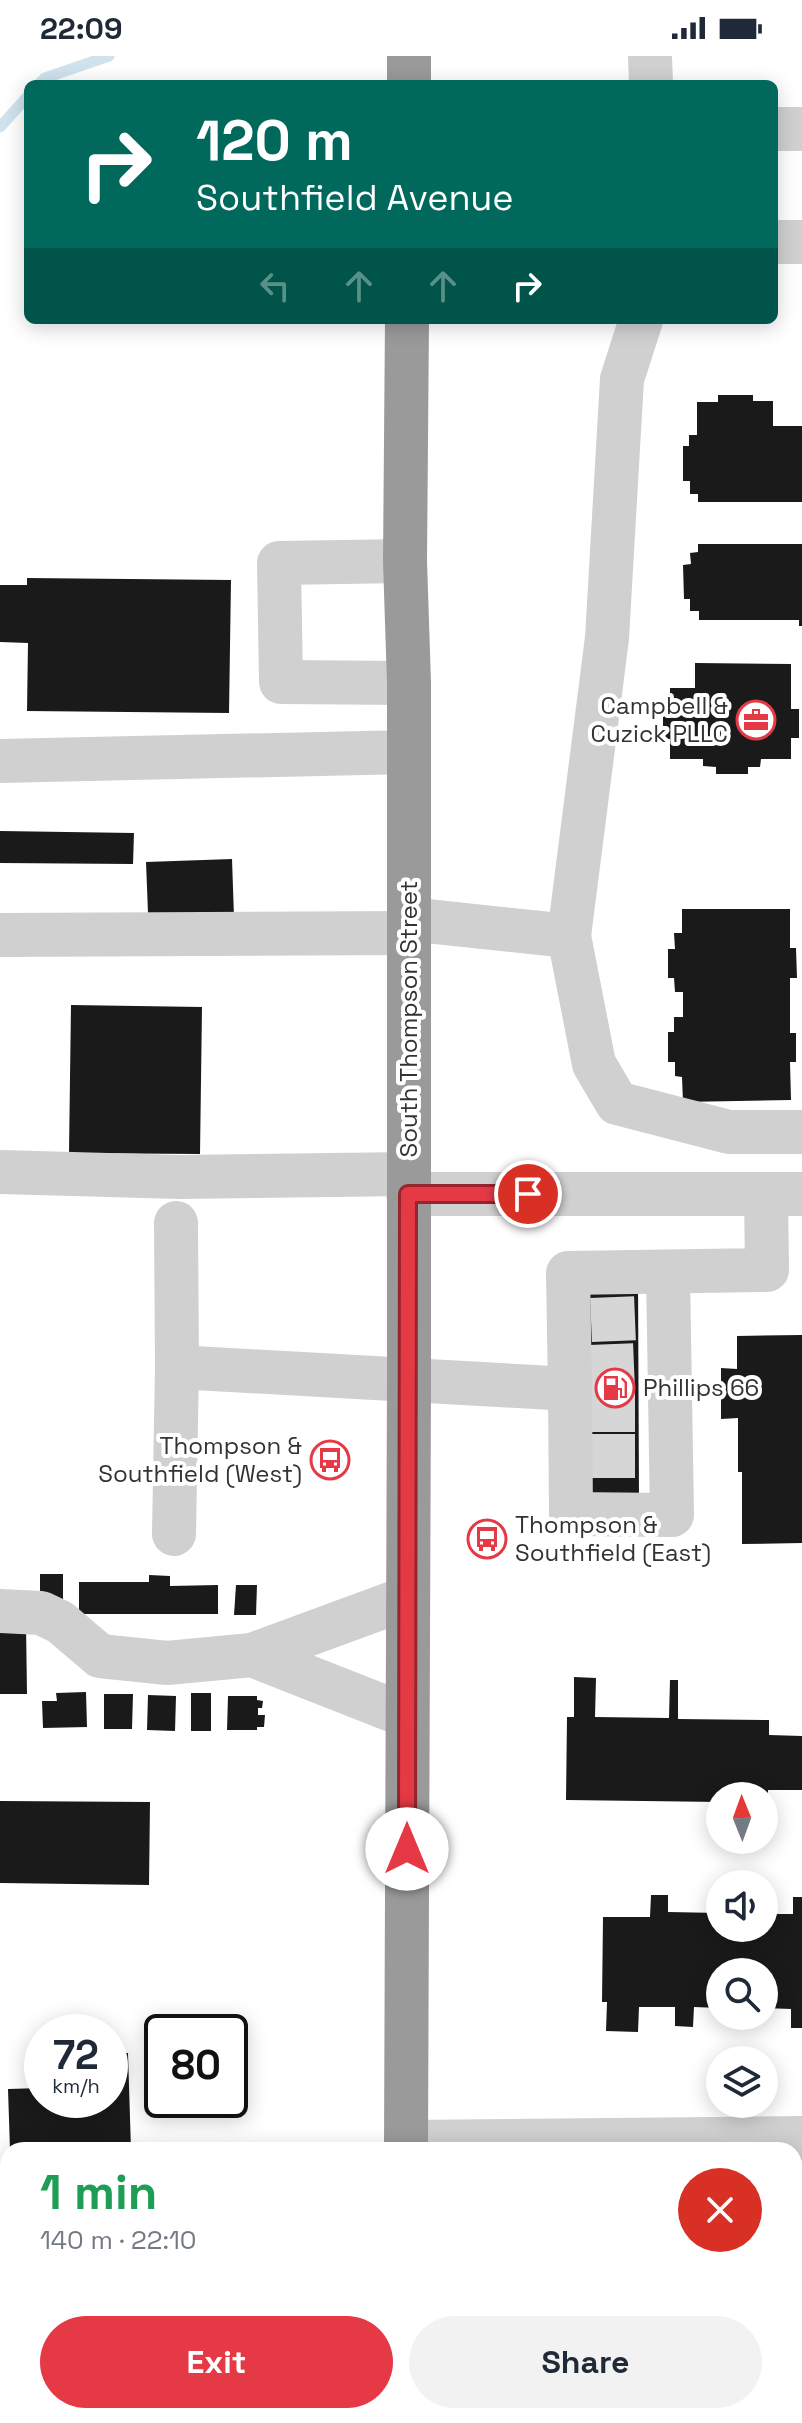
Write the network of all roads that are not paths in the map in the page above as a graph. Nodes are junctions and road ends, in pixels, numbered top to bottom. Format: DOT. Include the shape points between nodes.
graph roads {
  1 [pos="409,56"];
  2 [pos="650,56"];
  3 [pos="409,80"];
  4 [pos="651,80"];
  5 [pos="778,129"];
  6 [pos="802,129"];
  7 [pos="778,242"];
  8 [pos="802,242"];
  9 [pos="407,324"];
  10 [pos="640,324"];
  11 [pos="405,561"];
  12 [pos="409,683"];
  13 [pos="409,752"];
  14 [pos="0,761"];
  15 [pos="409,926"];
  16 [pos="0,935"];
  17 [pos="569,936"];
  18 [pos="802,1132"];
  19 [pos="0,1172"];
  20 [pos="408,1184"];
  21 [pos="784,1194"];
  22 [pos="176,1223"];
  23 [pos="785,1270"];
  24 [pos="668,1272"];
  25 [pos="177,1367"];
  26 [pos="409,1381"];
  27 [pos="578,1388"];
  28 [pos="174,1534"];
  29 [pos="407,1598"];
  30 [pos="0,1611"];
  31 [pos="252,1655"];
  32 [pos="407,1716"];
  33 [pos="802,2138"];
  34 [pos="406,2142"];
  35 [pos="664,2142"];
  1 -- 3 [label="highway"];
  2 -- 4 [label="street"];
  5 -- 6 [label="street"];
  7 -- 8 [label="street"];
  9 -- 11 [label="highway, South Thompson Street"];
  10 -- 17 [label="street" via="622,379 607,638"];
  11 -- 12 [label="highway, South Thompson Street"];
  11 -- 12 [label="street" via="279,563 281,682"];
  12 -- 13 [label="highway, South Thompson Street"];
  13 -- 14 [label="street"];
  13 -- 15 [label="highway, South Thompson Street"];
  15 -- 16 [label="street"];
  15 -- 17 [label="street"];
  15 -- 20 [label="highway, South Thompson Street"];
  17 -- 18 [label="street" via="594,1064 617,1103 729,1132"];
  19 -- 20 [label="street"];
  20 -- 21 [label="street"];
  20 -- 26 [label="highway, South Thompson Street"];
  21 -- 23 [label="street"];
  22 -- 25 [label="street"];
  23 -- 24 [label="street"];
  24 -- 27 [label="street" via="568,1273 580,1320"];
  24 -- 27 [label="street" via="654,1318 654,1410 655,1456 672,1515 571,1514 580,1456"];
  25 -- 26 [label="street"];
  25 -- 28 [label="street"];
  26 -- 27 [label="street"];
  26 -- 29 [label="highway, South Thompson Street"];
  29 -- 31 [label="street"];
  29 -- 32 [label="highway, South Thompson Street"];
  30 -- 31 [label="street" via="41,1613 100,1656 167,1663"];
  31 -- 32 [label="street"];
  32 -- 34 [label="highway, South Thompson Street"];
  33 -- 35 [label="street"];
}
